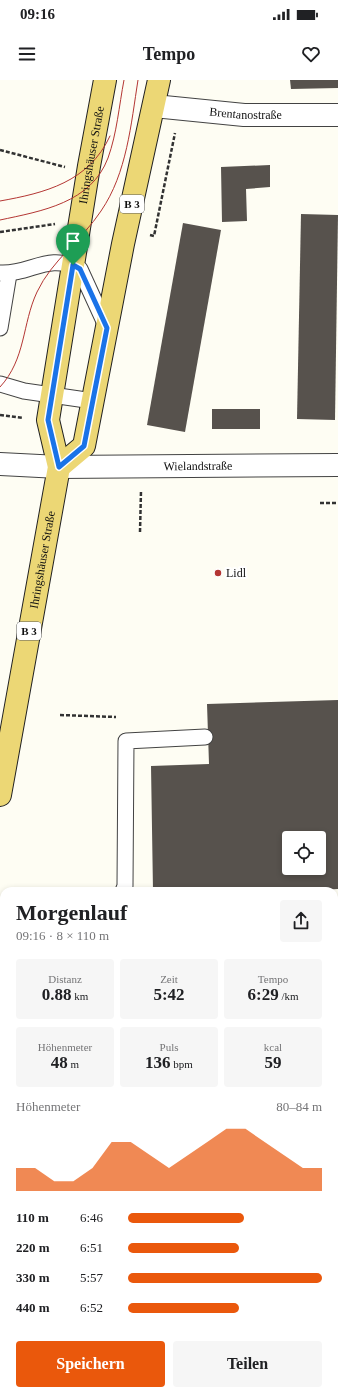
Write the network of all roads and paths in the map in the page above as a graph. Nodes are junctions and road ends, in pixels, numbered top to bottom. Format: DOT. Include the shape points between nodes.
graph roads {
  1 [pos="105,80"];
  2 [pos="159,80"];
  3 [pos="154,106"];
  4 [pos="180,108"];
  5 [pos="338,115"];
  6 [pos="0,150"];
  7 [pos="89,166"];
  8 [pos="154,236"];
  9 [pos="73,265"];
  10 [pos="5,273"];
  11 [pos="0,328"];
  12 [pos="107,328"];
  13 [pos="0,384"];
  14 [pos="53,396"];
  15 [pos="93,401"];
  16 [pos="0,464"];
  17 [pos="338,465"];
  18 [pos="141,466"];
  19 [pos="59,467"];
  20 [pos="320,503"];
  21 [pos="338,503"];
  22 [pos="140,532"];
  23 [pos="60,715"];
  24 [pos="116,717"];
  25 [pos="205,737"];
  26 [pos="0,795"];
  27 [pos="125,887"];
  1 -- 7 [label="main road, Ihringshäuser Straße / B 3"];
  2 -- 3 [label="main road, B 3"];
  3 -- 4 [label="street, Brentanostraße"];
  3 -- 12 [label="main road, B 3"];
  4 -- 5 [label="street, Brentanostraße" via="244,115"];
  4 -- 8 [label="path"];
  6 -- 7 [label="path" via="67,168"];
  7 -- 9 [label="main road, Ihringshäuser Straße / B 3"];
  9 -- 10 [label="lane" via="47,263"];
  9 -- 12 [label="lane" via="80,269"];
  9 -- 14 [label="main road, Ihringshäuser Straße / B 3"];
  10 -- 11 [label="lane"];
  12 -- 15 [label="main road, B 3"];
  13 -- 14 [label="lane" via="24,392"];
  14 -- 15 [label="lane"];
  14 -- 19 [label="main road, Ihringshäuser Straße / B 3" via="48,420"];
  15 -- 19 [label="main road, B 3" via="84,446"];
  16 -- 19 [label="street, Wielandstraße"];
  17 -- 18 [label="street, Wielandstraße"];
  18 -- 19 [label="street, Wielandstraße"];
  18 -- 22 [label="path"];
  19 -- 26 [label="main road, Ihringshäuser Straße / B 3"];
  20 -- 21 [label="path"];
  23 -- 24 [label="path"];
  25 -- 27 [label="lane" via="126,741"];
}
